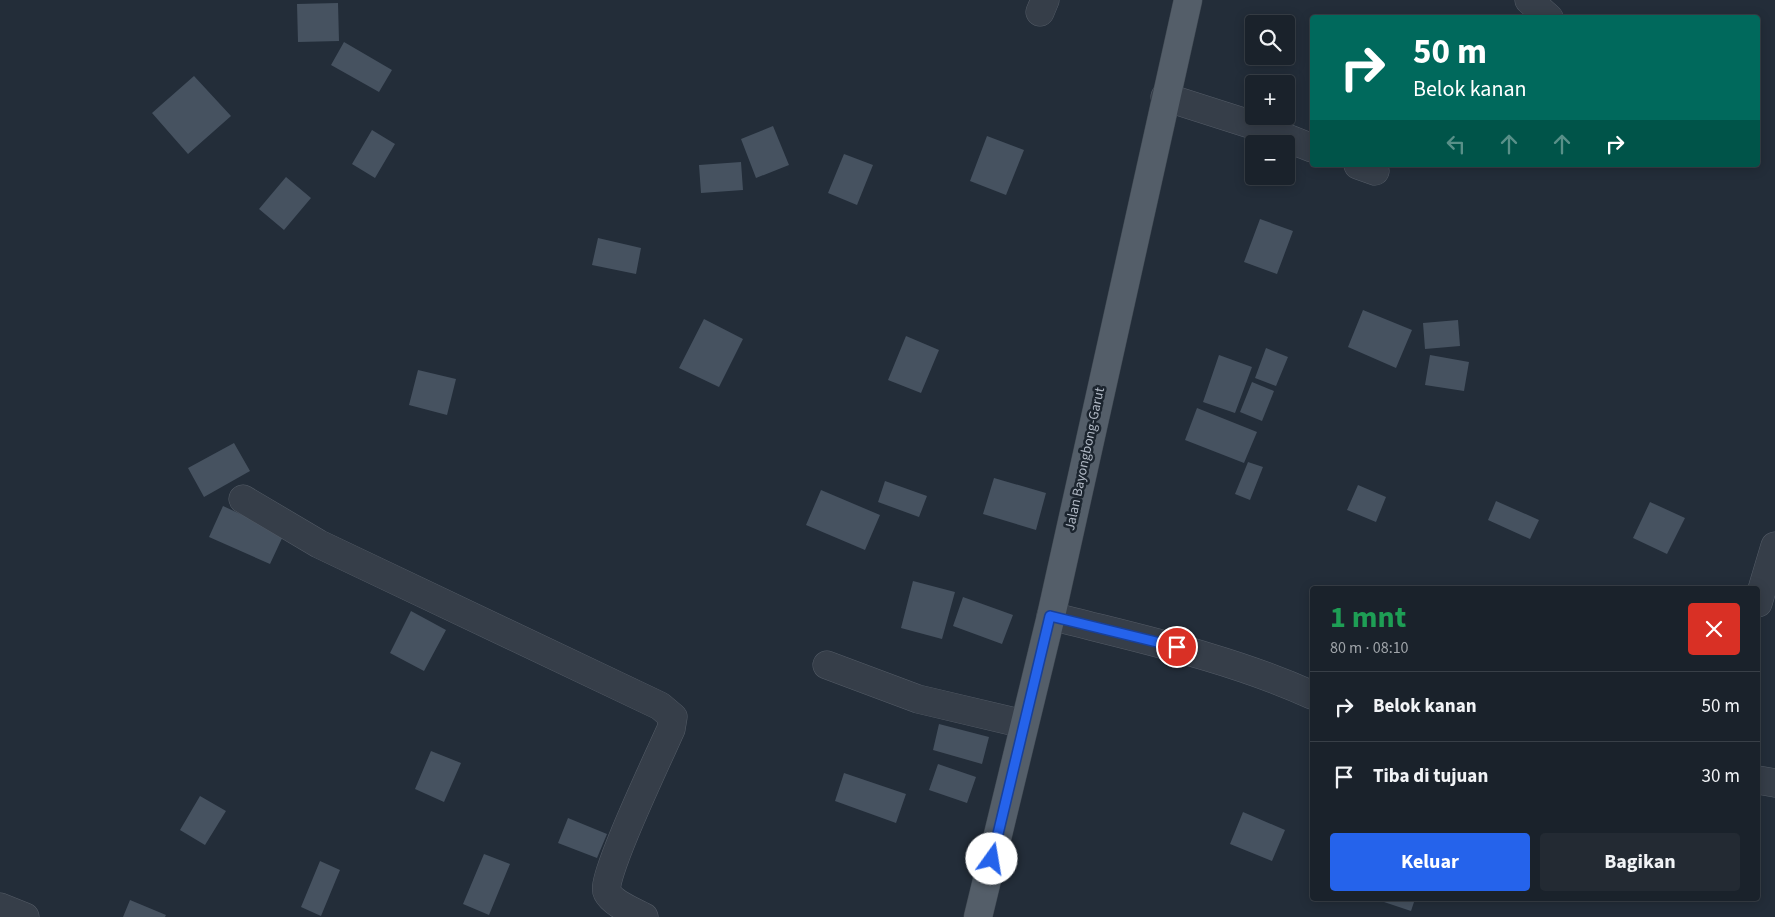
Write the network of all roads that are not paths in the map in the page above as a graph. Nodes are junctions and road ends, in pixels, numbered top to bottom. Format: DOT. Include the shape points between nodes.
graph roads {
  1 [pos="1188,0"];
  2 [pos="1529,0"];
  3 [pos="1546,15"];
  4 [pos="1165,98"];
  5 [pos="1310,147"];
  6 [pos="243,499"];
  7 [pos="1775,546"];
  8 [pos="1760,596"];
  9 [pos="1050,616"];
  10 [pos="827,665"];
  11 [pos="1310,694"];
  12 [pos="1024,724"];
  13 [pos="1760,780"];
  14 [pos="1775,784"];
  15 [pos="0,907"];
  16 [pos="25,917"];
  17 [pos="644,917"];
  18 [pos="978,917"];
  1 -- 4 [label="main road, Jalan Bayongbong-Garut"];
  2 -- 3 [label="street"];
  4 -- 5 [label="street" via="1259,127"];
  4 -- 9 [label="main road, Jalan Bayongbong-Garut"];
  6 -- 17 [label="street" via="319,544 660,706 673,717 671,729 605,886 614,900"];
  7 -- 8 [label="street"];
  9 -- 11 [label="street" via="1192,651"];
  9 -- 12 [label="main road, Jalan Bayongbong-Garut"];
  10 -- 12 [label="street" via="918,699"];
  12 -- 18 [label="main road, Jalan Bayongbong-Garut"];
  13 -- 14 [label="street"];
  15 -- 16 [label="street"];
}
